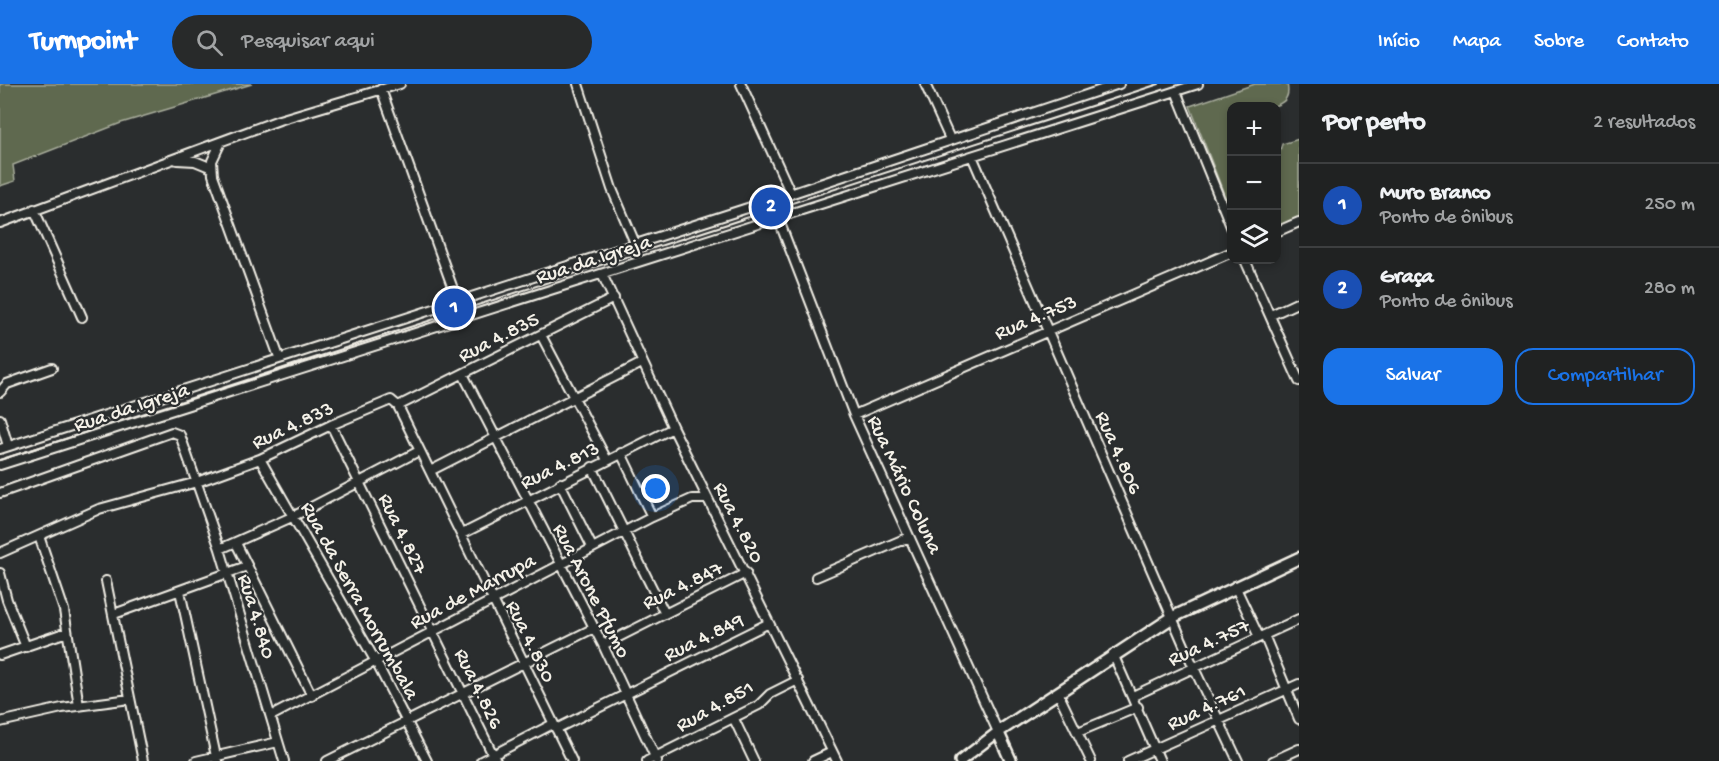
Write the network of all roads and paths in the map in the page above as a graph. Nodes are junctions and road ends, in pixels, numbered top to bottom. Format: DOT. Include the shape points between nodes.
graph roads {
  1 [pos="400,84"];
  2 [pos="578,84"];
  3 [pos="741,84"];
  4 [pos="925,84"];
  5 [pos="1119,84"];
  6 [pos="1198,84"];
  7 [pos="1108,86"];
  8 [pos="381,89"];
  9 [pos="1176,91"];
  10 [pos="950,139"];
  11 [pos="221,142"];
  12 [pos="972,156"];
  13 [pos="173,160"];
  14 [pos="212,168"];
  15 [pos="790,194"];
  16 [pos="34,209"];
  17 [pos="1227,217"];
  18 [pos="777,218"];
  19 [pos="1299,222"];
  20 [pos="0,223"];
  21 [pos="1281,230"];
  22 [pos="634,243"];
  23 [pos="1227,254"];
  24 [pos="1247,264"];
  25 [pos="602,274"];
  26 [pos="614,298"];
  27 [pos="457,300"];
  28 [pos="1299,302"];
  29 [pos="1271,315"];
  30 [pos="82,317"];
  31 [pos="1047,330"];
  32 [pos="541,334"];
  33 [pos="279,357"];
  34 [pos="642,363"];
  35 [pos="52,368"];
  36 [pos="463,374"];
  37 [pos="1299,381"];
  38 [pos="0,392"];
  39 [pos="573,398"];
  40 [pos="398,406"];
  41 [pos="854,415"];
  42 [pos="0,419"];
  43 [pos="331,425"];
  44 [pos="672,428"];
  45 [pos="495,438"];
  46 [pos="4,447"];
  47 [pos="419,452"];
  48 [pos="621,453"];
  49 [pos="260,459"];
  50 [pos="607,460"];
  51 [pos="0,465"];
  52 [pos="592,467"];
  53 [pos="430,471"];
  54 [pos="198,482"];
  55 [pos="359,482"];
  56 [pos="560,483"];
  57 [pos="701,487"];
  58 [pos="0,493"];
  59 [pos="692,499"];
  60 [pos="708,499"];
  61 [pos="526,500"];
  62 [pos="294,516"];
  63 [pos="652,517"];
  64 [pos="625,530"];
  65 [pos="462,534"];
  66 [pos="39,536"];
  67 [pos="909,537"];
  68 [pos="236,543"];
  69 [pos="592,547"];
  70 [pos="220,549"];
  71 [pos="0,553"];
  72 [pos="1298,560"];
  73 [pos="560,563"];
  74 [pos="248,566"];
  75 [pos="0,573"];
  76 [pos="746,573"];
  77 [pos="227,575"];
  78 [pos="816,577"];
  79 [pos="106,581"];
  80 [pos="1235,586"];
  81 [pos="180,591"];
  82 [pos="492,600"];
  83 [pos="664,612"];
  84 [pos="114,615"];
  85 [pos="1173,617"];
  86 [pos="1299,620"];
  87 [pos="769,623"];
  88 [pos="594,628"];
  89 [pos="67,632"];
  90 [pos="432,632"];
  91 [pos="1262,636"];
  92 [pos="603,645"];
  93 [pos="26,646"];
  94 [pos="1113,654"];
  95 [pos="0,655"];
  96 [pos="376,662"];
  97 [pos="524,664"];
  98 [pos="1194,668"];
  99 [pos="798,680"];
  100 [pos="1299,684"];
  101 [pos="1287,689"];
  102 [pos="1058,693"];
  103 [pos="626,694"];
  104 [pos="462,695"];
  105 [pos="312,696"];
  106 [pos="1133,696"];
  107 [pos="130,699"];
  108 [pos="79,706"];
  109 [pos="1138,707"];
  110 [pos="271,716"];
  111 [pos="734,719"];
  112 [pos="1299,719"];
  113 [pos="1220,720"];
  114 [pos="407,721"];
  115 [pos="0,723"];
  116 [pos="555,727"];
  117 [pos="999,732"];
  118 [pos="1078,732"];
  119 [pos="278,742"];
  120 [pos="1155,749"];
  121 [pos="1299,749"];
  122 [pos="832,752"];
  123 [pos="494,758"];
  124 [pos="216,759"];
  125 [pos="653,760"];
  126 [pos="143,761"];
  127 [pos="196,761"];
  128 [pos="284,761"];
  129 [pos="327,761"];
  130 [pos="427,761"];
  131 [pos="481,761"];
  132 [pos="572,761"];
  133 [pos="754,761"];
  134 [pos="813,761"];
  135 [pos="837,761"];
  136 [pos="960,761"];
  137 [pos="1011,761"];
  138 [pos="1091,761"];
  139 [pos="1128,761"];
  140 [pos="1160,761"];
  141 [pos="1238,761"];
  142 [pos="1273,761"];
  1 -- 8 [label="street"];
  2 -- 22 [label="street"];
  3 -- 15 [label="street"];
  4 -- 10 [label="street"];
  5 -- 7 [label="street, Rua da Igreja"];
  6 -- 9 [label="street, Rua da Igreja"];
  7 -- 10 [label="street, Rua da Igreja"];
  8 -- 11 [label="street"];
  8 -- 27 [label="street"];
  9 -- 12 [label="street, Rua da Igreja"];
  9 -- 17 [label="street"];
  10 -- 15 [label="street, Rua da Igreja"];
  11 -- 13 [label="street"];
  11 -- 14 [label="street"];
  12 -- 18 [label="street, Rua da Igreja"];
  12 -- 31 [label="street, Rua 4.806"];
  13 -- 14 [label="street" via="195,161"];
  13 -- 16 [label="street"];
  14 -- 33 [label="street"];
  15 -- 22 [label="street, Rua da Igreja"];
  16 -- 20 [label="street"];
  16 -- 30 [label="street"];
  18 -- 25 [label="street, Rua da Igreja"];
  18 -- 41 [label="street, Rua Mário Coluna"];
  19 -- 21 [label="street"];
  22 -- 27 [label="street, Rua da Igreja"];
  23 -- 31 [label="street, Rua 4.753"];
  24 -- 29 [label="street"];
  25 -- 26 [label="street, Rua 4.820"];
  25 -- 51 [label="street, Rua da Igreja"];
  26 -- 32 [label="street, Rua 4.835"];
  26 -- 34 [label="street, Rua 4.820"];
  27 -- 33 [label="street, Rua da Igreja"];
  28 -- 29 [label="street"];
  29 -- 37 [label="street"];
  31 -- 41 [label="street, Rua 4.753"];
  31 -- 85 [label="street, Rua 4.806"];
  32 -- 36 [label="street, Rua 4.835"];
  32 -- 39 [label="street"];
  33 -- 46 [label="street, Rua da Igreja"];
  34 -- 39 [label="street"];
  34 -- 44 [label="street, Rua 4.820"];
  35 -- 38 [label="street" via="7,384"];
  36 -- 40 [label="street, Rua 4.835"];
  36 -- 45 [label="street, Rua Arone Pfumo"];
  39 -- 45 [label="street"];
  39 -- 50 [label="street"];
  40 -- 43 [label="street, Rua 4.833" via="391,400 385,401"];
  40 -- 47 [label="street, Rua 4.830"];
  41 -- 67 [label="street, Rua Mário Coluna"];
  42 -- 46 [label="street"];
  43 -- 49 [label="street, Rua 4.833"];
  43 -- 55 [label="street, Rua 4.827"];
  44 -- 48 [label="street, Rua 4.813"];
  44 -- 57 [label="street, Rua 4.820"];
  45 -- 53 [label="street"];
  45 -- 61 [label="street, Rua Arone Pfumo"];
  47 -- 53 [label="street, Rua 4.830"];
  47 -- 55 [label="street"];
  48 -- 50 [label="street, Rua 4.813"];
  48 -- 63 [label="street"];
  49 -- 54 [label="street, Rua 4.833"];
  49 -- 62 [label="street, Rua da Serra Morrumbala"];
  50 -- 52 [label="street, Rua 4.813"];
  52 -- 56 [label="street, Rua 4.813"];
  52 -- 64 [label="street"];
  53 -- 65 [label="street, Rua 4.830"];
  54 -- 58 [label="street, Rua 4.840" via="180,435 172,432"];
  54 -- 66 [label="street, Rua 4.833" via="99,509"];
  54 -- 70 [label="street, Rua 4.840" via="200,500"];
  55 -- 62 [label="street"];
  55 -- 90 [label="street, Rua 4.827"];
  56 -- 61 [label="street, Rua 4.813"];
  56 -- 69 [label="street"];
  57 -- 59 [label="street"];
  57 -- 60 [label="street, Rua 4.820"];
  59 -- 60 [label="street"];
  59 -- 63 [label="street, Rua de Marrupa"];
  60 -- 76 [label="street, Rua 4.820"];
  61 -- 65 [label="street, Rua 4.813"];
  61 -- 73 [label="street, Rua Arone Pfumo"];
  62 -- 68 [label="street"];
  62 -- 96 [label="street, Rua da Serra Morrumbala"];
  63 -- 64 [label="street, Rua de Marrupa"];
  64 -- 69 [label="street, Rua de Marrupa"];
  64 -- 83 [label="street"];
  65 -- 82 [label="street, Rua 4.830"];
  66 -- 71 [label="street, Rua 4.833"];
  66 -- 89 [label="street" via="64,610"];
  67 -- 78 [label="street"];
  67 -- 117 [label="street, Rua Mário Coluna"];
  68 -- 70 [label="street"];
  68 -- 74 [label="street"];
  69 -- 73 [label="street, Rua de Marrupa"];
  70 -- 77 [label="street, Rua 4.840"];
  72 -- 80 [label="main road"];
  73 -- 82 [label="street, Rua de Marrupa"];
  73 -- 88 [label="street, Rua Arone Pfumo"];
  74 -- 77 [label="street"];
  74 -- 105 [label="street"];
  75 -- 93 [label="street"];
  76 -- 83 [label="street, Rua 4.847"];
  76 -- 87 [label="street, Rua 4.820"];
  77 -- 81 [label="street"];
  77 -- 110 [label="street, Rua 4.840"];
  79 -- 84 [label="street"];
  80 -- 85 [label="main road"];
  80 -- 91 [label="street"];
  81 -- 84 [label="street"];
  81 -- 124 [label="street"];
  82 -- 90 [label="street, Rua de Marrupa"];
  82 -- 97 [label="street, Rua 4.830"];
  83 -- 92 [label="street, Rua 4.847"];
  84 -- 107 [label="street"];
  85 -- 94 [label="main road"];
  85 -- 98 [label="street, Rua 4.806"];
  86 -- 91 [label="street, Rua 4.757"];
  87 -- 99 [label="street, Rua 4.820"];
  87 -- 103 [label="street, Rua 4.849"];
  88 -- 92 [label="street, Rua Arone Pfumo"];
  88 -- 97 [label="street"];
  89 -- 93 [label="street"];
  89 -- 108 [label="street"];
  90 -- 96 [label="street, Rua de Marrupa"];
  90 -- 104 [label="street, Rua 4.826"];
  91 -- 98 [label="street, Rua 4.757"];
  91 -- 101 [label="street"];
  92 -- 103 [label="street, Rua Arone Pfumo"];
  93 -- 95 [label="street"];
  94 -- 102 [label="main road"];
  94 -- 106 [label="street"];
  96 -- 105 [label="street, Rua de Marrupa"];
  96 -- 114 [label="street, Rua da Serra Morrumbala"];
  97 -- 104 [label="street"];
  97 -- 116 [label="street, Rua 4.830"];
  98 -- 106 [label="street, Rua 4.757"];
  98 -- 113 [label="street, Rua 4.806"];
  99 -- 111 [label="street, Rua 4.851"];
  99 -- 122 [label="street, Rua 4.820"];
  100 -- 101 [label="street, Rua 4.761"];
  101 -- 112 [label="street"];
  101 -- 113 [label="street, Rua 4.761"];
  102 -- 117 [label="main road"];
  102 -- 118 [label="street"];
  103 -- 116 [label="street, Rua 4.849"];
  103 -- 125 [label="street, Rua Arone Pfumo"];
  104 -- 114 [label="street"];
  104 -- 123 [label="street, Rua 4.826"];
  105 -- 110 [label="street, Rua de Marrupa"];
  106 -- 109 [label="street"];
  107 -- 108 [label="street"];
  107 -- 126 [label="street"];
  108 -- 115 [label="street"];
  109 -- 118 [label="street"];
  109 -- 120 [label="street"];
  110 -- 119 [label="street, Rua 4.840"];
  111 -- 125 [label="street, Rua 4.851"];
  111 -- 133 [label="street"];
  113 -- 120 [label="street, Rua 4.761"];
  113 -- 141 [label="street, Rua 4.806"];
  114 -- 129 [label="street"];
  114 -- 130 [label="street, Rua da Serra Morrumbala"];
  116 -- 123 [label="street, Rua 4.849"];
  116 -- 132 [label="street, Rua 4.830"];
  117 -- 136 [label="street"];
  117 -- 137 [label="main road, Rua Mário Coluna"];
  118 -- 138 [label="street"];
  119 -- 124 [label="street"];
  119 -- 128 [label="street, Rua 4.840"];
  120 -- 139 [label="street, Rua 4.761"];
  120 -- 140 [label="street"];
  121 -- 142 [label="street"];
  122 -- 134 [label="street"];
  122 -- 135 [label="street, Rua 4.820"];
  123 -- 131 [label="street, Rua 4.849"];
  124 -- 127 [label="street"];
}
